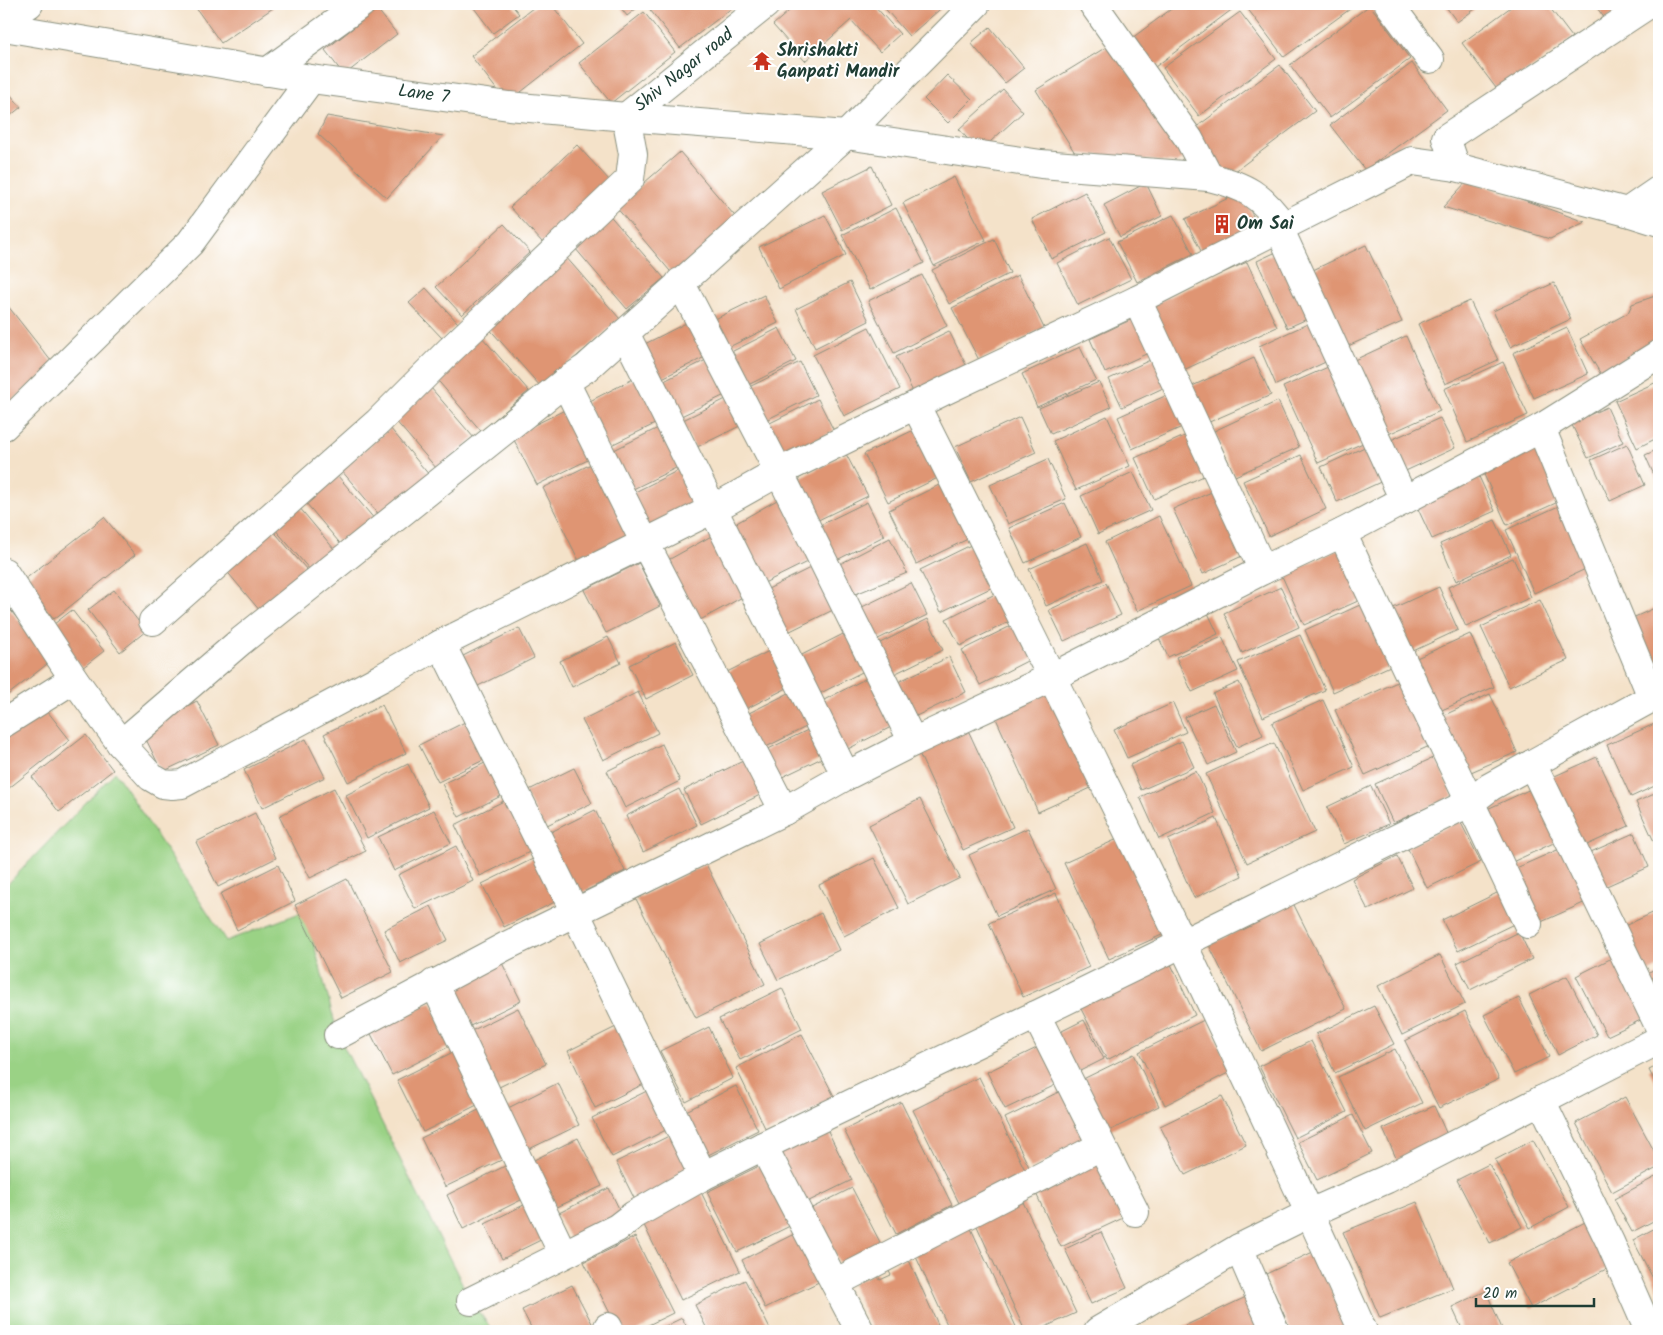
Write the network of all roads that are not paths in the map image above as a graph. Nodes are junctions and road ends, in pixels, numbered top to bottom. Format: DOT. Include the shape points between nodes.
graph roads {
  1 [pos="29,4"];
  2 [pos="361,4"];
  3 [pos="766,4"];
  4 [pos="976,4"];
  5 [pos="1093,4"];
  6 [pos="1389,4"];
  7 [pos="1648,4"];
  8 [pos="4,21"];
  9 [pos="4,27"];
  10 [pos="1430,59"];
  11 [pos="267,72"];
  12 [pos="311,79"];
  13 [pos="626,118"];
  14 [pos="846,135"];
  15 [pos="1456,167"];
  16 [pos="1209,177"];
  17 [pos="1659,190"];
  18 [pos="1627,212"];
  19 [pos="1659,222"];
  20 [pos="1281,227"];
  21 [pos="680,282"];
  22 [pos="1137,300"];
  23 [pos="625,333"];
  24 [pos="1659,354"];
  25 [pos="565,382"];
  26 [pos="916,406"];
  27 [pos="4,426"];
  28 [pos="1541,428"];
  29 [pos="779,472"];
  30 [pos="1404,500"];
  31 [pos="713,509"];
  32 [pos="1342,532"];
  33 [pos="645,543"];
  34 [pos="1264,570"];
  35 [pos="4,572"];
  36 [pos="153,621"];
  37 [pos="441,644"];
  38 [pos="1052,676"];
  39 [pos="74,679"];
  40 [pos="1656,695"];
  41 [pos="4,723"];
  42 [pos="913,742"];
  43 [pos="122,744"];
  44 [pos="1532,764"];
  45 [pos="846,776"];
  46 [pos="1469,803"];
  47 [pos="784,811"];
  48 [pos="575,912"];
  49 [pos="1528,924"];
  50 [pos="1183,942"];
  51 [pos="434,984"];
  52 [pos="1036,1015"];
  53 [pos="1659,1026"];
  54 [pos="338,1035"];
  55 [pos="1659,1040"];
  56 [pos="1541,1100"];
  57 [pos="763,1146"];
  58 [pos="1101,1146"];
  59 [pos="704,1176"];
  60 [pos="1134,1212"];
  61 [pos="1310,1212"];
  62 [pos="1239,1248"];
  63 [pos="563,1254"];
  64 [pos="835,1284"];
  65 [pos="471,1301"];
  66 [pos="1652,1329"];
  67 [pos="860,1331"];
  68 [pos="1098,1331"];
  69 [pos="1275,1331"];
  70 [pos="1363,1331"];
  1 -- 8 [label="street"];
  2 -- 11 [label="street"];
  3 -- 13 [label="street, Shiv Nagar road"];
  4 -- 14 [label="street"];
  5 -- 16 [label="street" via="1189,139"];
  6 -- 10 [label="street"];
  7 -- 15 [label="street" via="1446,138"];
  9 -- 11 [label="street, Lane 7"];
  11 -- 12 [label="street, Lane 7"];
  12 -- 13 [label="street, Lane 7"];
  12 -- 27 [label="street" via="190,243"];
  13 -- 14 [label="street, Lane 7"];
  13 -- 36 [label="street" via="633,154 630,179 378,422"];
  14 -- 16 [label="street, Lane 7" via="1041,164"];
  14 -- 21 [label="street"];
  15 -- 18 [label="street"];
  15 -- 20 [label="street" via="1412,161"];
  16 -- 20 [label="street, Lane 7" via="1235,184 1260,198 1272,210"];
  17 -- 18 [label="street"];
  18 -- 19 [label="street"];
  20 -- 22 [label="street"];
  20 -- 30 [label="street, Lane 7"];
  21 -- 23 [label="street"];
  21 -- 29 [label="street"];
  22 -- 26 [label="street"];
  22 -- 34 [label="street"];
  23 -- 25 [label="street"];
  23 -- 31 [label="street"];
  24 -- 28 [label="street"];
  25 -- 33 [label="street"];
  25 -- 43 [label="street" via="241,641"];
  26 -- 29 [label="street"];
  26 -- 38 [label="street"];
  28 -- 30 [label="street"];
  28 -- 40 [label="street"];
  29 -- 31 [label="street"];
  29 -- 42 [label="street"];
  30 -- 32 [label="street"];
  31 -- 33 [label="street"];
  31 -- 45 [label="street"];
  32 -- 34 [label="street"];
  32 -- 46 [label="street"];
  33 -- 37 [label="street"];
  33 -- 47 [label="street"];
  34 -- 38 [label="street"];
  35 -- 39 [label="street"];
  37 -- 43 [label="street" via="182,784 163,784 151,777"];
  37 -- 48 [label="street"];
  38 -- 42 [label="street"];
  38 -- 50 [label="street"];
  39 -- 41 [label="street"];
  39 -- 43 [label="street"];
  40 -- 44 [label="street"];
  42 -- 45 [label="street"];
  44 -- 46 [label="street" via="1490,787"];
  44 -- 53 [label="street"];
  45 -- 47 [label="street"];
  46 -- 49 [label="street"];
  46 -- 50 [label="street"];
  47 -- 48 [label="street"];
  48 -- 51 [label="street"];
  48 -- 59 [label="street"];
  50 -- 52 [label="street"];
  50 -- 61 [label="street"];
  51 -- 54 [label="street"];
  51 -- 63 [label="street"];
  52 -- 57 [label="street"];
  52 -- 58 [label="street"];
  55 -- 56 [label="street"];
  56 -- 61 [label="street" via="1387,1179"];
  56 -- 66 [label="street"];
  57 -- 59 [label="street"];
  57 -- 64 [label="street"];
  58 -- 60 [label="street"];
  58 -- 64 [label="street"];
  59 -- 63 [label="street" via="617,1228"];
  61 -- 62 [label="street"];
  61 -- 70 [label="street"];
  62 -- 68 [label="street"];
  62 -- 69 [label="street"];
  63 -- 65 [label="street"];
  64 -- 67 [label="street"];
}
